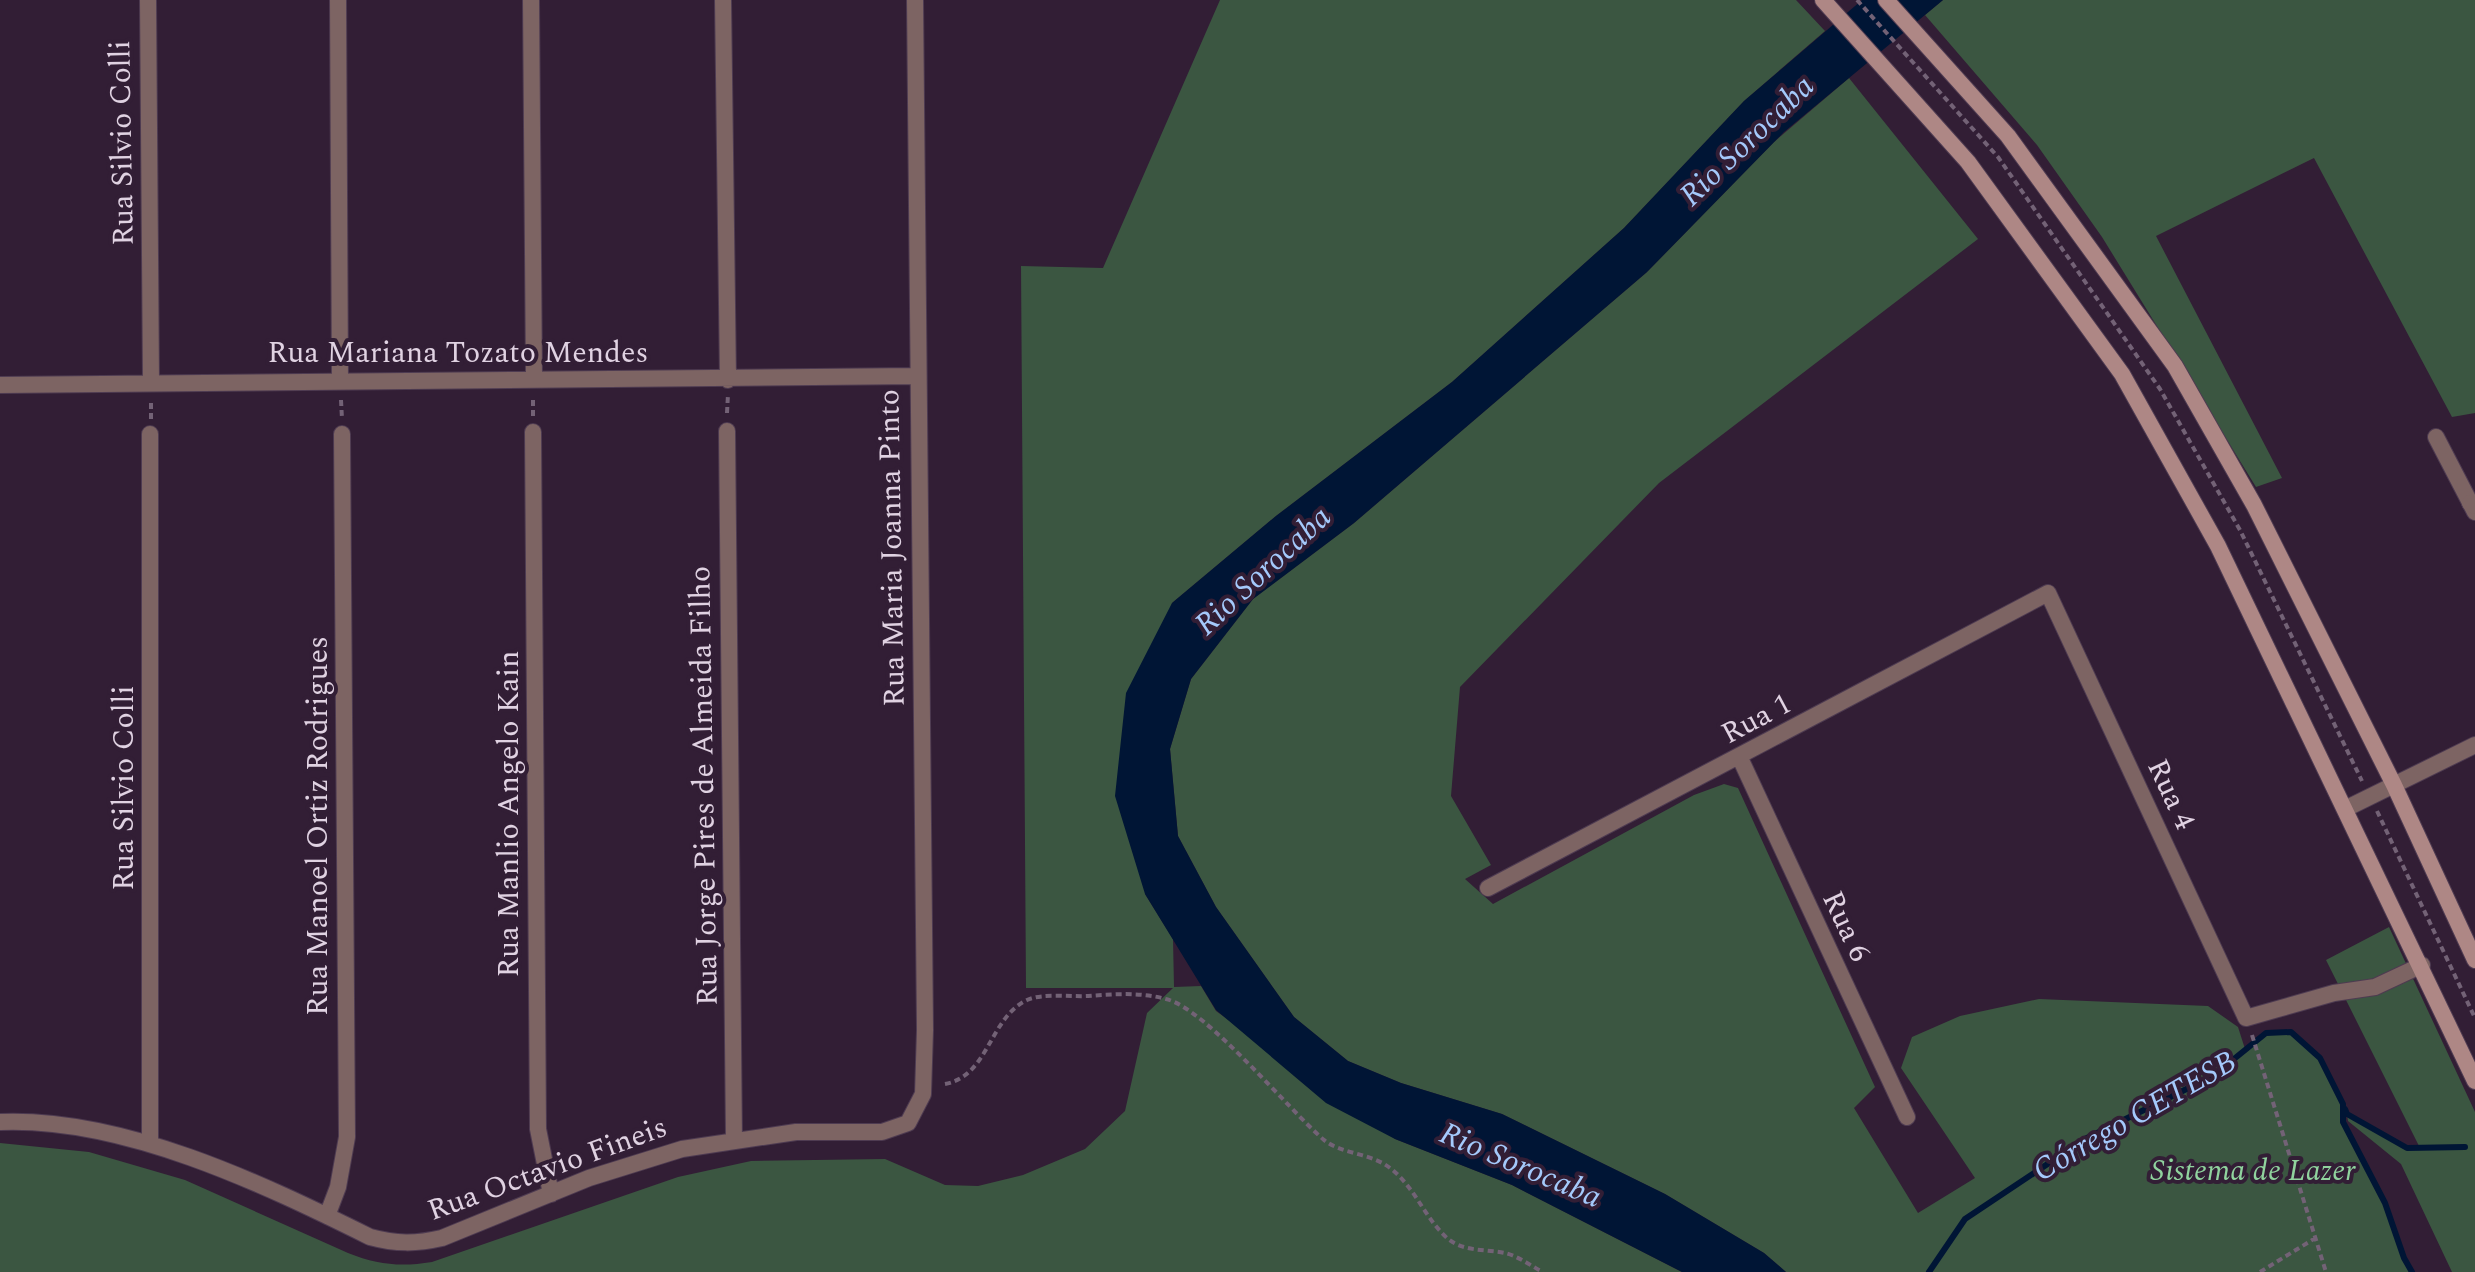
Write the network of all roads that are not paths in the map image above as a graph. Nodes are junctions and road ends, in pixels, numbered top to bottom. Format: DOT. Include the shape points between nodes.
graph roads {
  1 [pos="148,0"];
  2 [pos="338,0"];
  3 [pos="531,0"];
  4 [pos="723,0"];
  5 [pos="915,0"];
  6 [pos="1823,0"];
  7 [pos="1886,0"];
  8 [pos="917,376"];
  9 [pos="534,379"];
  10 [pos="728,380"];
  11 [pos="340,381"];
  12 [pos="151,382"];
  13 [pos="0,385"];
  14 [pos="727,431"];
  15 [pos="533,432"];
  16 [pos="150,434"];
  17 [pos="342,434"];
  18 [pos="2436,437"];
  19 [pos="2473,507"];
  20 [pos="2048,593"];
  21 [pos="2475,745"];
  22 [pos="1740,758"];
  23 [pos="2394,785"];
  24 [pos="2345,809"];
  25 [pos="1488,888"];
  26 [pos="2475,960"];
  27 [pos="2422,965"];
  28 [pos="2475,1081"];
  29 [pos="923,1094"];
  30 [pos="1907,1117"];
  31 [pos="0,1122"];
  32 [pos="734,1141"];
  33 [pos="150,1143"];
  34 [pos="551,1194"];
  35 [pos="327,1216"];
  1 -- 12 [label="street, Rua Silvio Colli"];
  2 -- 11 [label="street"];
  3 -- 9 [label="street"];
  4 -- 10 [label="street"];
  5 -- 8 [label="street, Rua Maria Joanna Pinto"];
  6 -- 24 [label="main road" via="1968,162 2114,362 2218,546"];
  7 -- 23 [label="main road" via="2008,136 2151,330 2254,505"];
  8 -- 10 [label="street, Rua Mariana Tozato Mendes"];
  8 -- 29 [label="street, Rua Maria Joanna Pinto"];
  9 -- 10 [label="street, Rua Mariana Tozato Mendes"];
  9 -- 11 [label="street, Rua Mariana Tozato Mendes"];
  11 -- 12 [label="street, Rua Mariana Tozato Mendes"];
  12 -- 13 [label="street, Rua Mariana Tozato Mendes"];
  14 -- 32 [label="street, Rua Jorge Pires de Almeida Filho"];
  15 -- 34 [label="street, Rua Manlio Angelo Kain" via="538,1129"];
  16 -- 33 [label="street, Rua Silvio Colli"];
  17 -- 35 [label="street, Rua Manoel Ortiz Rodrigues" via="347,1137"];
  18 -- 19 [label="street"];
  20 -- 22 [label="street, Rua 1"];
  20 -- 27 [label="street, Rua 4" via="2248,1026 2334,993 2375,987"];
  21 -- 23 [label="street"];
  22 -- 25 [label="street, Rua 1"];
  22 -- 30 [label="street, Rua 6"];
  23 -- 24 [label="street"];
  23 -- 26 [label="main road"];
  24 -- 27 [label="main road"];
  27 -- 28 [label="main road"];
  29 -- 32 [label="street, Rua Octavio Fineis" via="908,1123 882,1132 796,1132"];
  31 -- 33 [label="street, Rua Octavio Fineis" via="95,1129"];
  32 -- 34 [label="street, Rua Octavio Fineis" via="682,1149"];
  33 -- 35 [label="street, Rua Octavio Fineis"];
  34 -- 35 [label="street, Rua Octavio Fineis" via="418,1243 370,1237"];
}
